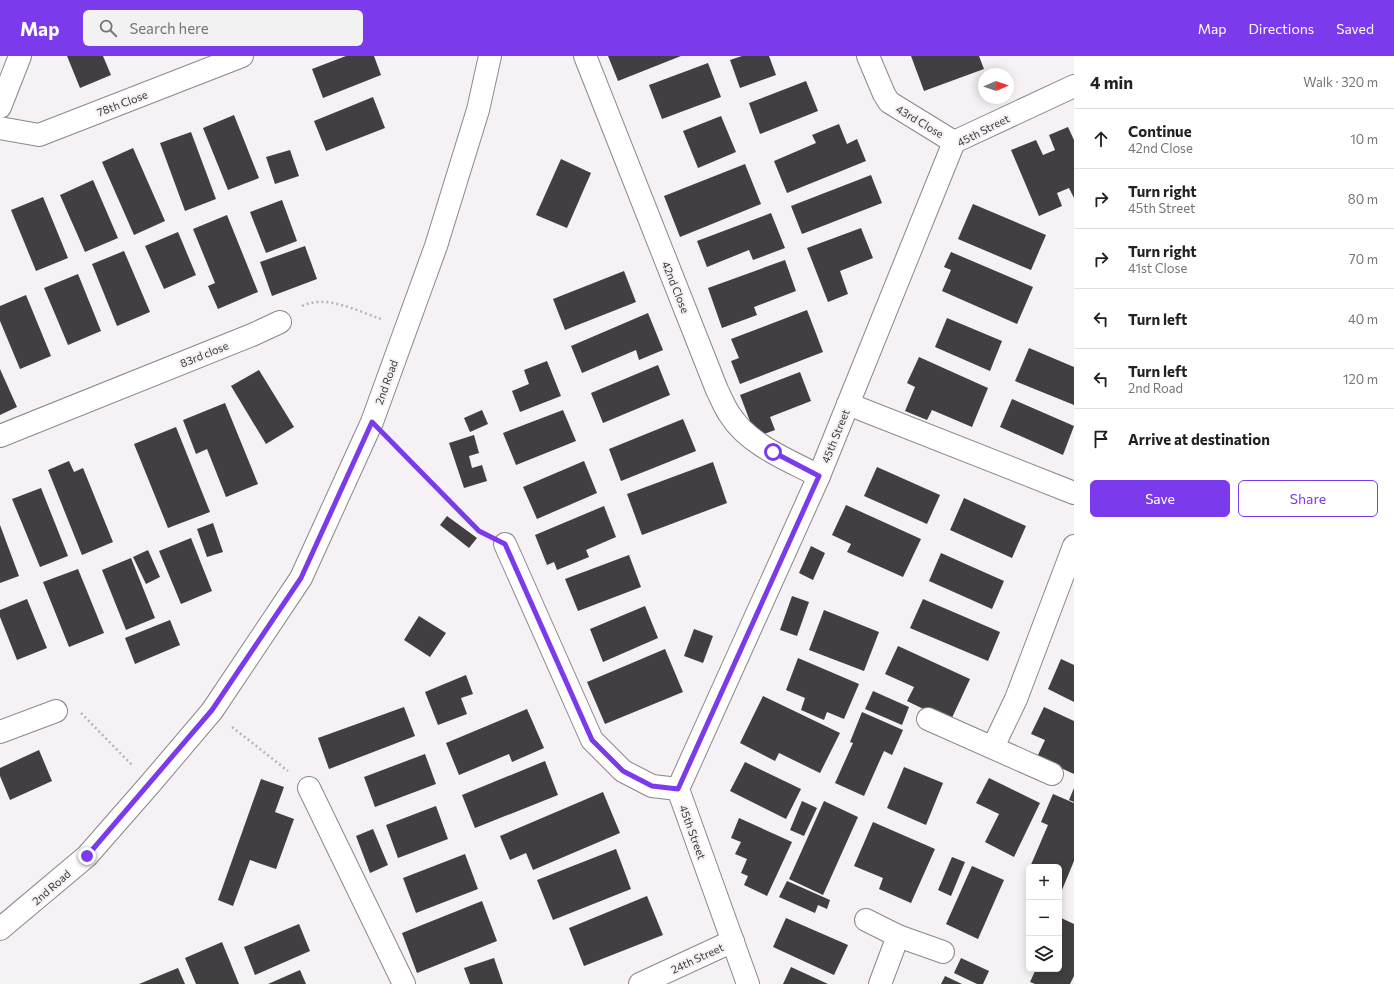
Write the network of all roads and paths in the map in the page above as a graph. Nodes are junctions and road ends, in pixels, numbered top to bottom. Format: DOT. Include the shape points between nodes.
graph roads {
  1 [pos="20,56"];
  2 [pos="242,56"];
  3 [pos="490,56"];
  4 [pos="585,56"];
  5 [pos="868,56"];
  6 [pos="1074,86"];
  7 [pos="0,107"];
  8 [pos="0,128"];
  9 [pos="954,142"];
  10 [pos="280,322"];
  11 [pos="406,328"];
  12 [pos="848,404"];
  13 [pos="372,422"];
  14 [pos="0,436"];
  15 [pos="819,476"];
  16 [pos="1074,493"];
  17 [pos="505,544"];
  18 [pos="1074,546"];
  19 [pos="212,710"];
  20 [pos="56,711"];
  21 [pos="928,719"];
  22 [pos="0,732"];
  23 [pos="993,748"];
  24 [pos="1052,774"];
  25 [pos="150,784"];
  26 [pos="309,788"];
  27 [pos="678,789"];
  28 [pos="866,920"];
  29 [pos="0,929"];
  30 [pos="898,936"];
  31 [pos="733,941"];
  32 [pos="943,952"];
  33 [pos="404,984"];
  34 [pos="640,984"];
  35 [pos="748,984"];
  36 [pos="880,984"];
  1 -- 7 [label="street"];
  2 -- 8 [label="street, 78th Close" via="39,135"];
  3 -- 11 [label="street, 2nd Road" via="478,110 436,246"];
  4 -- 15 [label="street, 42nd Close" via="717,390 730,416 747,435"];
  5 -- 9 [label="street, 43rd Close" via="889,102"];
  6 -- 9 [label="street, 45th Street"];
  9 -- 12 [label="street, 45th Street"];
  10 -- 11 [label="path" via="296,309 311,302 332,303"];
  10 -- 14 [label="street, 83rd close"];
  11 -- 13 [label="street, 2nd Road"];
  12 -- 15 [label="street, 45th Street"];
  12 -- 16 [label="street"];
  13 -- 17 [label="path" via="479,531"];
  13 -- 19 [label="street, 2nd Road" via="301,578"];
  15 -- 27 [label="street, 45th Street"];
  17 -- 27 [label="street" via="592,740 623,771 652,786"];
  18 -- 23 [label="street" via="1016,699"];
  19 -- 25 [label="street, 2nd Road"];
  19 -- 26 [label="path"];
  20 -- 22 [label="street"];
  20 -- 25 [label="path" via="71,709 87,717"];
  21 -- 23 [label="street"];
  23 -- 24 [label="street"];
  25 -- 29 [label="street, 2nd Road" via="87,856"];
  26 -- 33 [label="street"];
  27 -- 31 [label="street, 45th Street"];
  28 -- 30 [label="street"];
  30 -- 32 [label="street"];
  30 -- 36 [label="street"];
  31 -- 34 [label="street, 24th Street"];
  31 -- 35 [label="street, 45th Street"];
}
